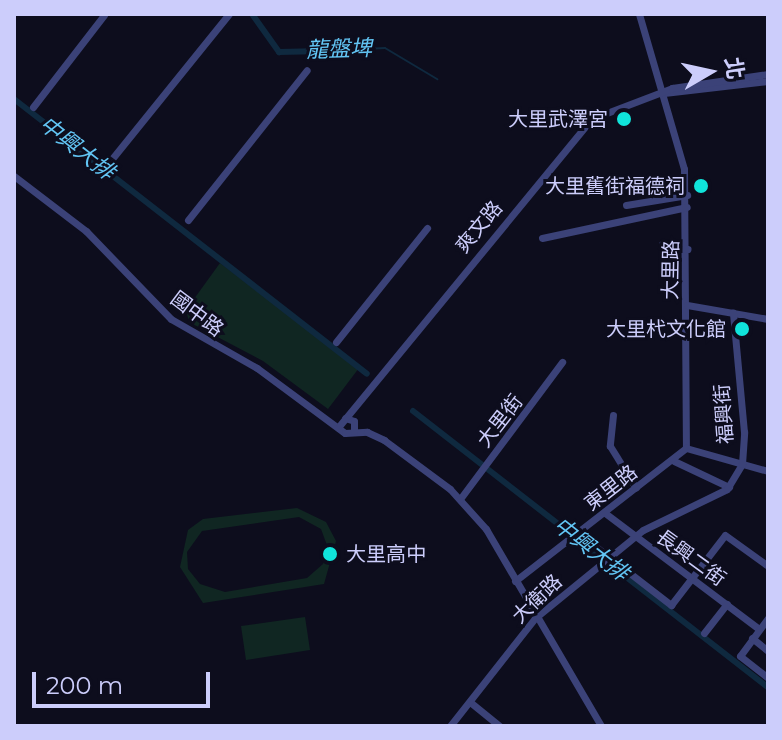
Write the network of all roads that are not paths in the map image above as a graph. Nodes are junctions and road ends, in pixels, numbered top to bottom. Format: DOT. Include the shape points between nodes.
graph roads {
  1 [pos="229,14"];
  2 [pos="639,14"];
  3 [pos="104,15"];
  4 [pos="307,70"];
  5 [pos="768,74"];
  6 [pos="768,81"];
  7 [pos="664,93"];
  8 [pos="33,107"];
  9 [pos="111,160"];
  10 [pos="14,176"];
  11 [pos="687,195"];
  12 [pos="626,205"];
  13 [pos="687,207"];
  14 [pos="188,220"];
  15 [pos="427,228"];
  16 [pos="542,238"];
  17 [pos="662,244"];
  18 [pos="688,249"];
  19 [pos="687,305"];
  20 [pos="733,313"];
  21 [pos="768,319"];
  22 [pos="336,342"];
  23 [pos="562,362"];
  24 [pos="613,415"];
  25 [pos="343,422"];
  26 [pos="686,448"];
  27 [pos="674,461"];
  28 [pos="742,464"];
  29 [pos="768,471"];
  30 [pos="729,487"];
  31 [pos="636,488"];
  32 [pos="460,499"];
  33 [pos="605,513"];
  34 [pos="576,535"];
  35 [pos="634,536"];
  36 [pos="606,559"];
  37 [pos="768,566"];
  38 [pos="692,578"];
  39 [pos="515,581"];
  40 [pos="727,604"];
  41 [pos="535,618"];
  42 [pos="768,618"];
  43 [pos="759,629"];
  44 [pos="704,633"];
  45 [pos="752,638"];
  46 [pos="768,651"];
  47 [pos="768,678"];
  48 [pos="470,702"];
  49 [pos="450,726"];
  50 [pos="500,726"];
  51 [pos="601,726"];
  1 -- 9 [label="street"];
  2 -- 7 [label="street, 大里路"];
  3 -- 8 [label="street"];
  4 -- 14 [label="street"];
  5 -- 7 [label="street, 爽文路"];
  6 -- 7 [label="street, 爽文路"];
  7 -- 11 [label="street, 大里路"];
  7 -- 25 [label="street, 爽文路" via="591,119"];
  10 -- 25 [label="street, 國中路" via="86,231 171,319"];
  11 -- 12 [label="street"];
  11 -- 13 [label="street, 大里路"];
  13 -- 16 [label="street"];
  13 -- 18 [label="street, 大里路"];
  15 -- 22 [label="street"];
  17 -- 18 [label="street"];
  18 -- 19 [label="street, 大里路"];
  19 -- 20 [label="street"];
  19 -- 26 [label="street, 大里路"];
  20 -- 21 [label="street"];
  20 -- 28 [label="street, 福興街"];
  23 -- 32 [label="street, 大里街"];
  24 -- 31 [label="street" via="610,446"];
  25 -- 32 [label="street, 國中路" via="354,421 354,431 384,440"];
  26 -- 27 [label="street, 東里路"];
  26 -- 28 [label="street"];
  27 -- 30 [label="street"];
  27 -- 31 [label="street, 東里路"];
  28 -- 29 [label="street"];
  28 -- 30 [label="street"];
  30 -- 35 [label="street, 大衛路"];
  31 -- 33 [label="street, 東里路"];
  32 -- 39 [label="street, 國中路" via="486,529"];
  33 -- 34 [label="street, 東里路"];
  33 -- 35 [label="street, 長興二街"];
  34 -- 36 [label="street"];
  34 -- 39 [label="street, 東里路"];
  35 -- 36 [label="street, 大衛路"];
  35 -- 38 [label="street, 長興二街"];
  36 -- 38 [label="street" via="671,605"];
  36 -- 41 [label="street, 大衛路"];
  37 -- 38 [label="street" via="725,535"];
  38 -- 40 [label="street, 長興二街"];
  39 -- 41 [label="street, 國中路"];
  40 -- 43 [label="street, 長興二街"];
  40 -- 44 [label="street"];
  41 -- 48 [label="street, 大衛路"];
  41 -- 51 [label="street, 國中路"];
  42 -- 43 [label="street"];
  43 -- 45 [label="street"];
  45 -- 46 [label="street"];
  45 -- 47 [label="street" via="740,656"];
  48 -- 49 [label="street, 大衛路"];
  48 -- 50 [label="street"];
}
